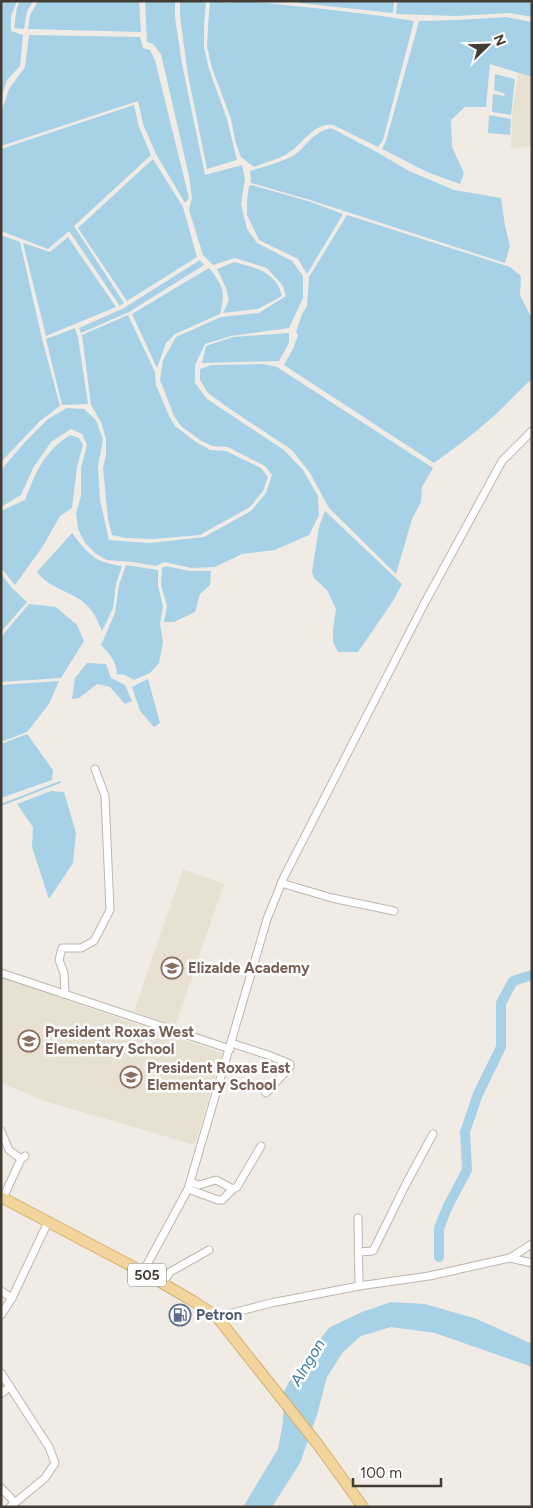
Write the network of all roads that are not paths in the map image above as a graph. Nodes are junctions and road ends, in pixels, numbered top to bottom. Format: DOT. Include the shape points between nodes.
graph roads {
  1 [pos="531,434"];
  2 [pos="95,769"];
  3 [pos="282,883"];
  4 [pos="394,911"];
  5 [pos="1,973"];
  6 [pos="65,994"];
  7 [pos="230,1046"];
  8 [pos="266,1093"];
  9 [pos="1,1131"];
  10 [pos="433,1134"];
  11 [pos="261,1146"];
  12 [pos="189,1186"];
  13 [pos="233,1189"];
  14 [pos="2,1199"];
  15 [pos="358,1218"];
  16 [pos="48,1222"];
  17 [pos="532,1244"];
  18 [pos="209,1250"];
  19 [pos="360,1252"];
  20 [pos="510,1258"];
  21 [pos="532,1263"];
  22 [pos="143,1272"];
  23 [pos="162,1284"];
  24 [pos="359,1286"];
  25 [pos="1,1291"];
  26 [pos="12,1298"];
  27 [pos="1,1315"];
  28 [pos="217,1317"];
  29 [pos="1,1373"];
  30 [pos="10,1386"];
  31 [pos="1,1394"];
  32 [pos="1,1488"];
  33 [pos="12,1505"];
  34 [pos="363,1507"];
  1 -- 3 [label="street" via="502,461 423,606"];
  2 -- 6 [label="street" via="105,796 110,910 94,941 81,948 62,948 59,960 64,973"];
  3 -- 4 [label="street"];
  3 -- 7 [label="street" via="267,919"];
  5 -- 6 [label="street"];
  6 -- 7 [label="street"];
  7 -- 8 [label="street" via="290,1064"];
  7 -- 12 [label="street"];
  9 -- 14 [label="street" via="9,1150 23,1158"];
  10 -- 19 [label="street" via="373,1251"];
  11 -- 13 [label="street"];
  12 -- 13 [label="street" via="216,1180"];
  12 -- 13 [label="street" via="218,1200"];
  12 -- 22 [label="street"];
  14 -- 16 [label="main road, 505"];
  15 -- 19 [label="street"];
  16 -- 22 [label="main road, 505"];
  16 -- 26 [label="street"];
  17 -- 20 [label="street"];
  18 -- 23 [label="street" via="170,1272"];
  19 -- 24 [label="street"];
  20 -- 21 [label="street"];
  20 -- 24 [label="street" via="429,1276"];
  22 -- 23 [label="main road, 505"];
  23 -- 28 [label="main road, 505"];
  24 -- 28 [label="street"];
  25 -- 26 [label="street"];
  26 -- 27 [label="street"];
  28 -- 34 [label="main road, 505"];
  29 -- 30 [label="street"];
  30 -- 31 [label="street"];
  30 -- 33 [label="street" via="49,1447 55,1463 45,1478"];
  32 -- 33 [label="street" via="11,1498"];
}
